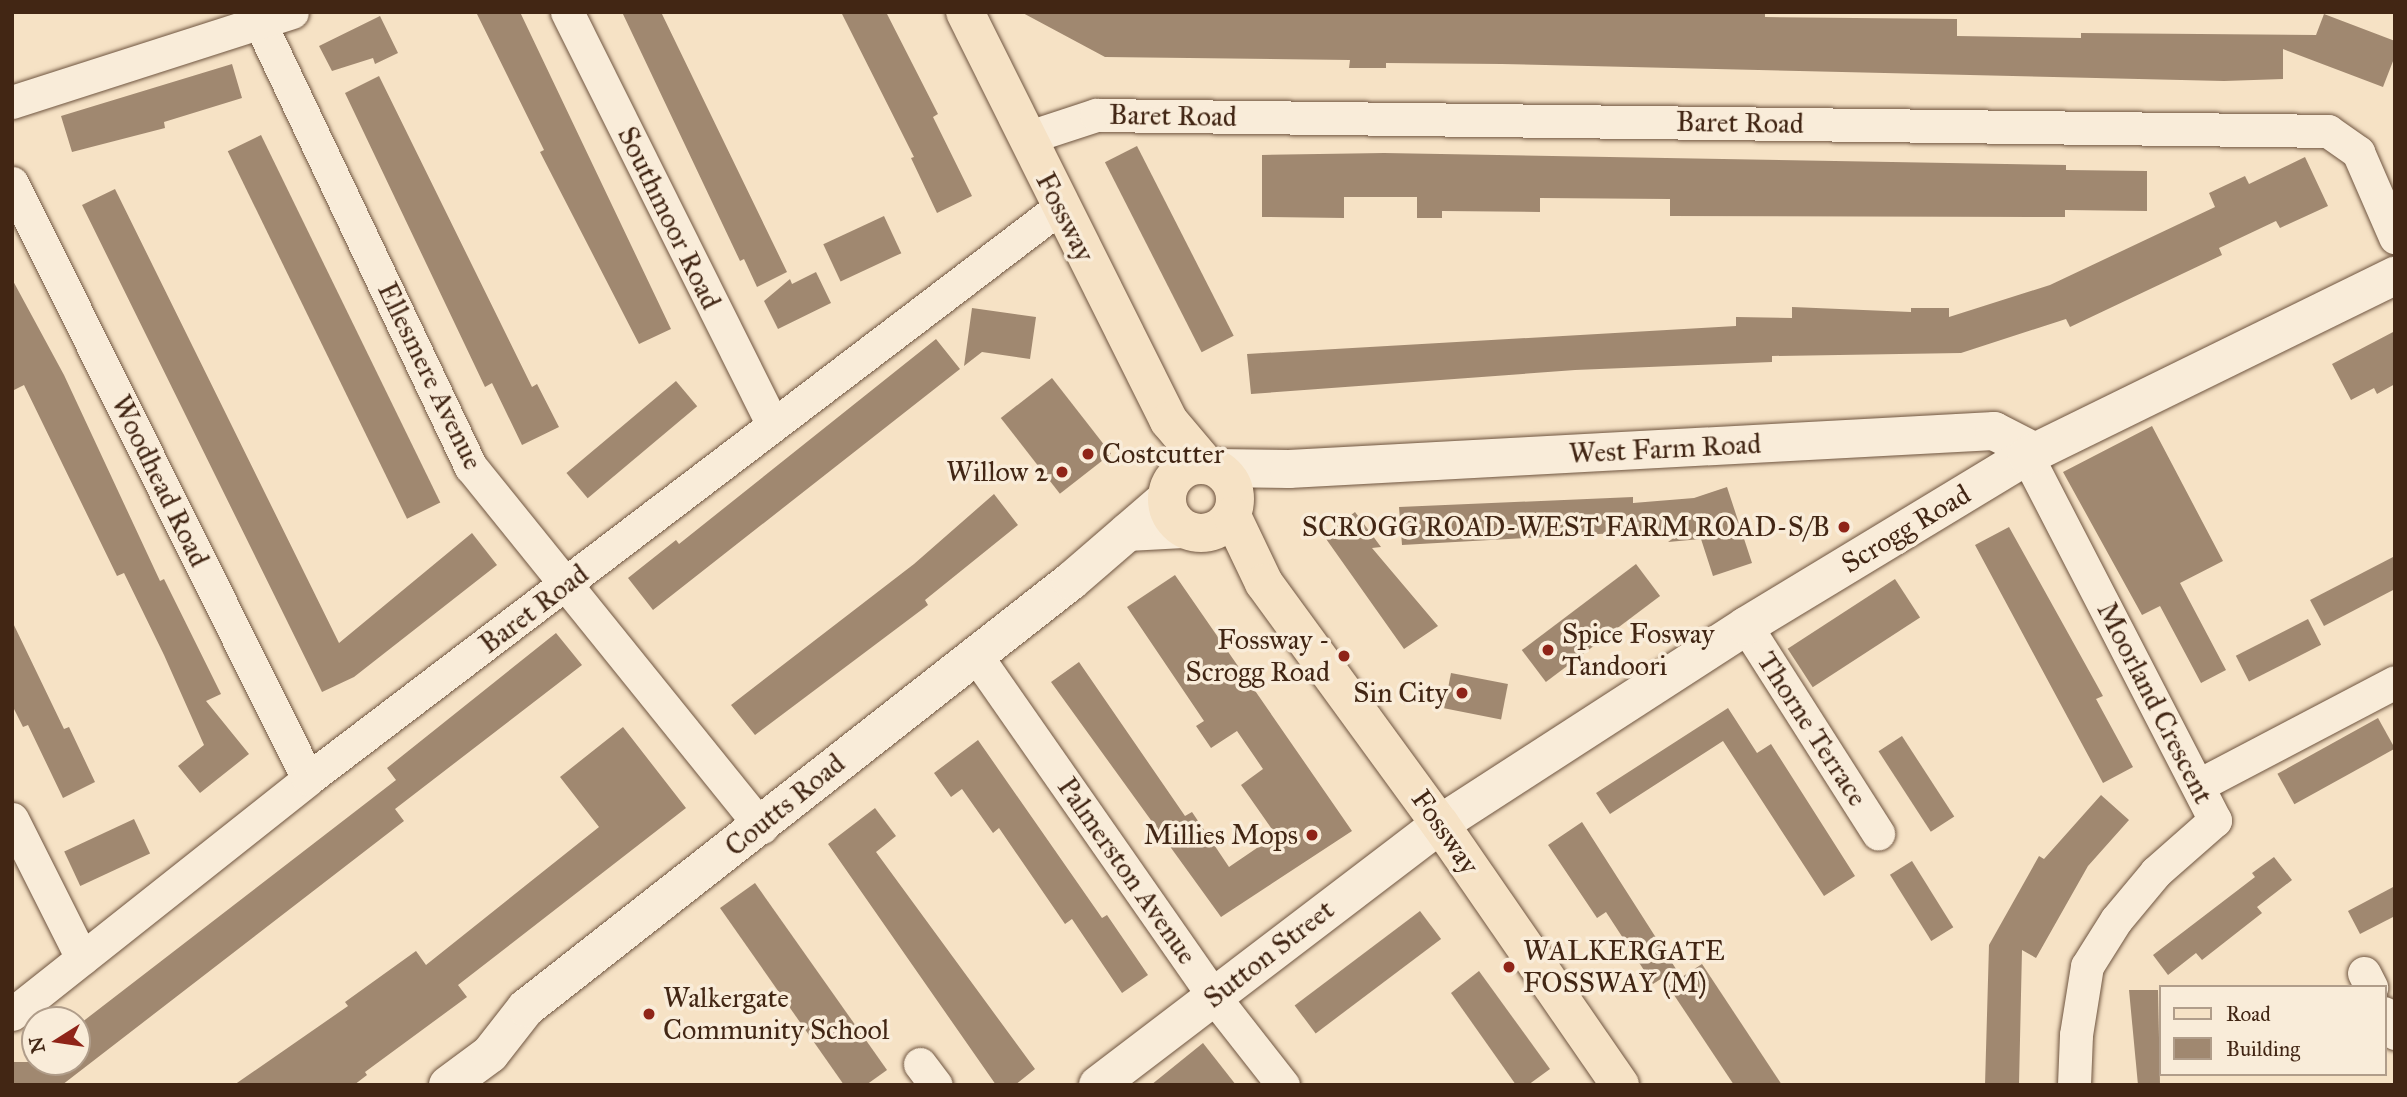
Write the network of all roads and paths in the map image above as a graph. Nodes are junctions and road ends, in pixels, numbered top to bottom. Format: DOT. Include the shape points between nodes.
graph roads {
  1 [pos="292,12"];
  2 [pos="567,12"];
  3 [pos="965,12"];
  4 [pos="259,21"];
  5 [pos="12,102"];
  6 [pos="1026,138"];
  7 [pos="12,183"];
  8 [pos="1059,208"];
  9 [pos="2395,237"];
  10 [pos="2395,276"];
  11 [pos="1169,421"];
  12 [pos="772,424"];
  13 [pos="2031,454"];
  14 [pos="1211,466"];
  15 [pos="1289,469"];
  16 [pos="1198,511"];
  17 [pos="568,584"];
  18 [pos="1746,626"];
  19 [pos="975,654"];
  20 [pos="2395,682"];
  21 [pos="308,779"];
  22 [pos="2199,785"];
  23 [pos="12,819"];
  24 [pos="1440,824"];
  25 [pos="762,827"];
  26 [pos="1878,833"];
  27 [pos="82,958"];
  28 [pos="1214,997"];
  29 [pos="12,1014"];
  30 [pos="2386,1017"];
  31 [pos="2395,1033"];
  32 [pos="448,1085"];
  33 [pos="1098,1085"];
  34 [pos="1283,1085"];
  35 [pos="1620,1085"];
  36 [pos="2074,1085"];
  1 -- 4 [label="street"];
  2 -- 12 [label="street, Southmoor Road"];
  3 -- 6 [label="main road, Fossway"];
  4 -- 5 [label="street"];
  4 -- 17 [label="street, Ellesmere Avenue" via="471,467"];
  6 -- 8 [label="main road, Fossway"];
  6 -- 9 [label="street, Baret Road" via="1096,115 2328,131 2358,152"];
  7 -- 21 [label="street, Woodhead Road"];
  8 -- 11 [label="main road, Fossway"];
  8 -- 12 [label="street, Baret Road"];
  10 -- 13 [label="street, Scrogg Road"];
  11 -- 14 [label="main road, Fossway"];
  11 -- 16 [label="main road, Fossway"];
  12 -- 17 [label="street, Baret Road"];
  13 -- 15 [label="street, West Farm Road" via="1994,430"];
  13 -- 18 [label="street, Scrogg Road"];
  13 -- 22 [label="street, Moorland Crescent"];
  14 -- 15 [label="street, West Farm Road"];
  14 -- 16 [label="main road, Fossway" via="1232,483"];
  14 -- 16 [label="main road" via="1184,469"];
  15 -- 16 [label="street"];
  16 -- 19 [label="street, Coutts Road" via="1128,532"];
  16 -- 24 [label="main road, Fossway" via="1264,583"];
  17 -- 21 [label="street, Baret Road"];
  17 -- 25 [label="street, Ellesmere Avenue"];
  18 -- 24 [label="street, Scrogg Road"];
  18 -- 26 [label="street, Thorne Terrace"];
  19 -- 25 [label="street, Coutts Road"];
  19 -- 28 [label="street, Palmerston Avenue"];
  20 -- 22 [label="street"];
  21 -- 27 [label="street, Baret Road"];
  22 -- 36 [label="street, Moorland Crescent" via="2215,820 2156,872 2116,920 2087,966"];
  23 -- 27 [label="street"];
  24 -- 28 [label="street, Sutton Street"];
  24 -- 35 [label="main road, Fossway"];
  25 -- 32 [label="street, Coutts Road" via="526,1009 490,1054"];
  27 -- 29 [label="street, Baret Road"];
  28 -- 33 [label="street, Sutton Street"];
  28 -- 34 [label="street, Palmerston Avenue"];
  30 -- 31 [label="street"];
}
